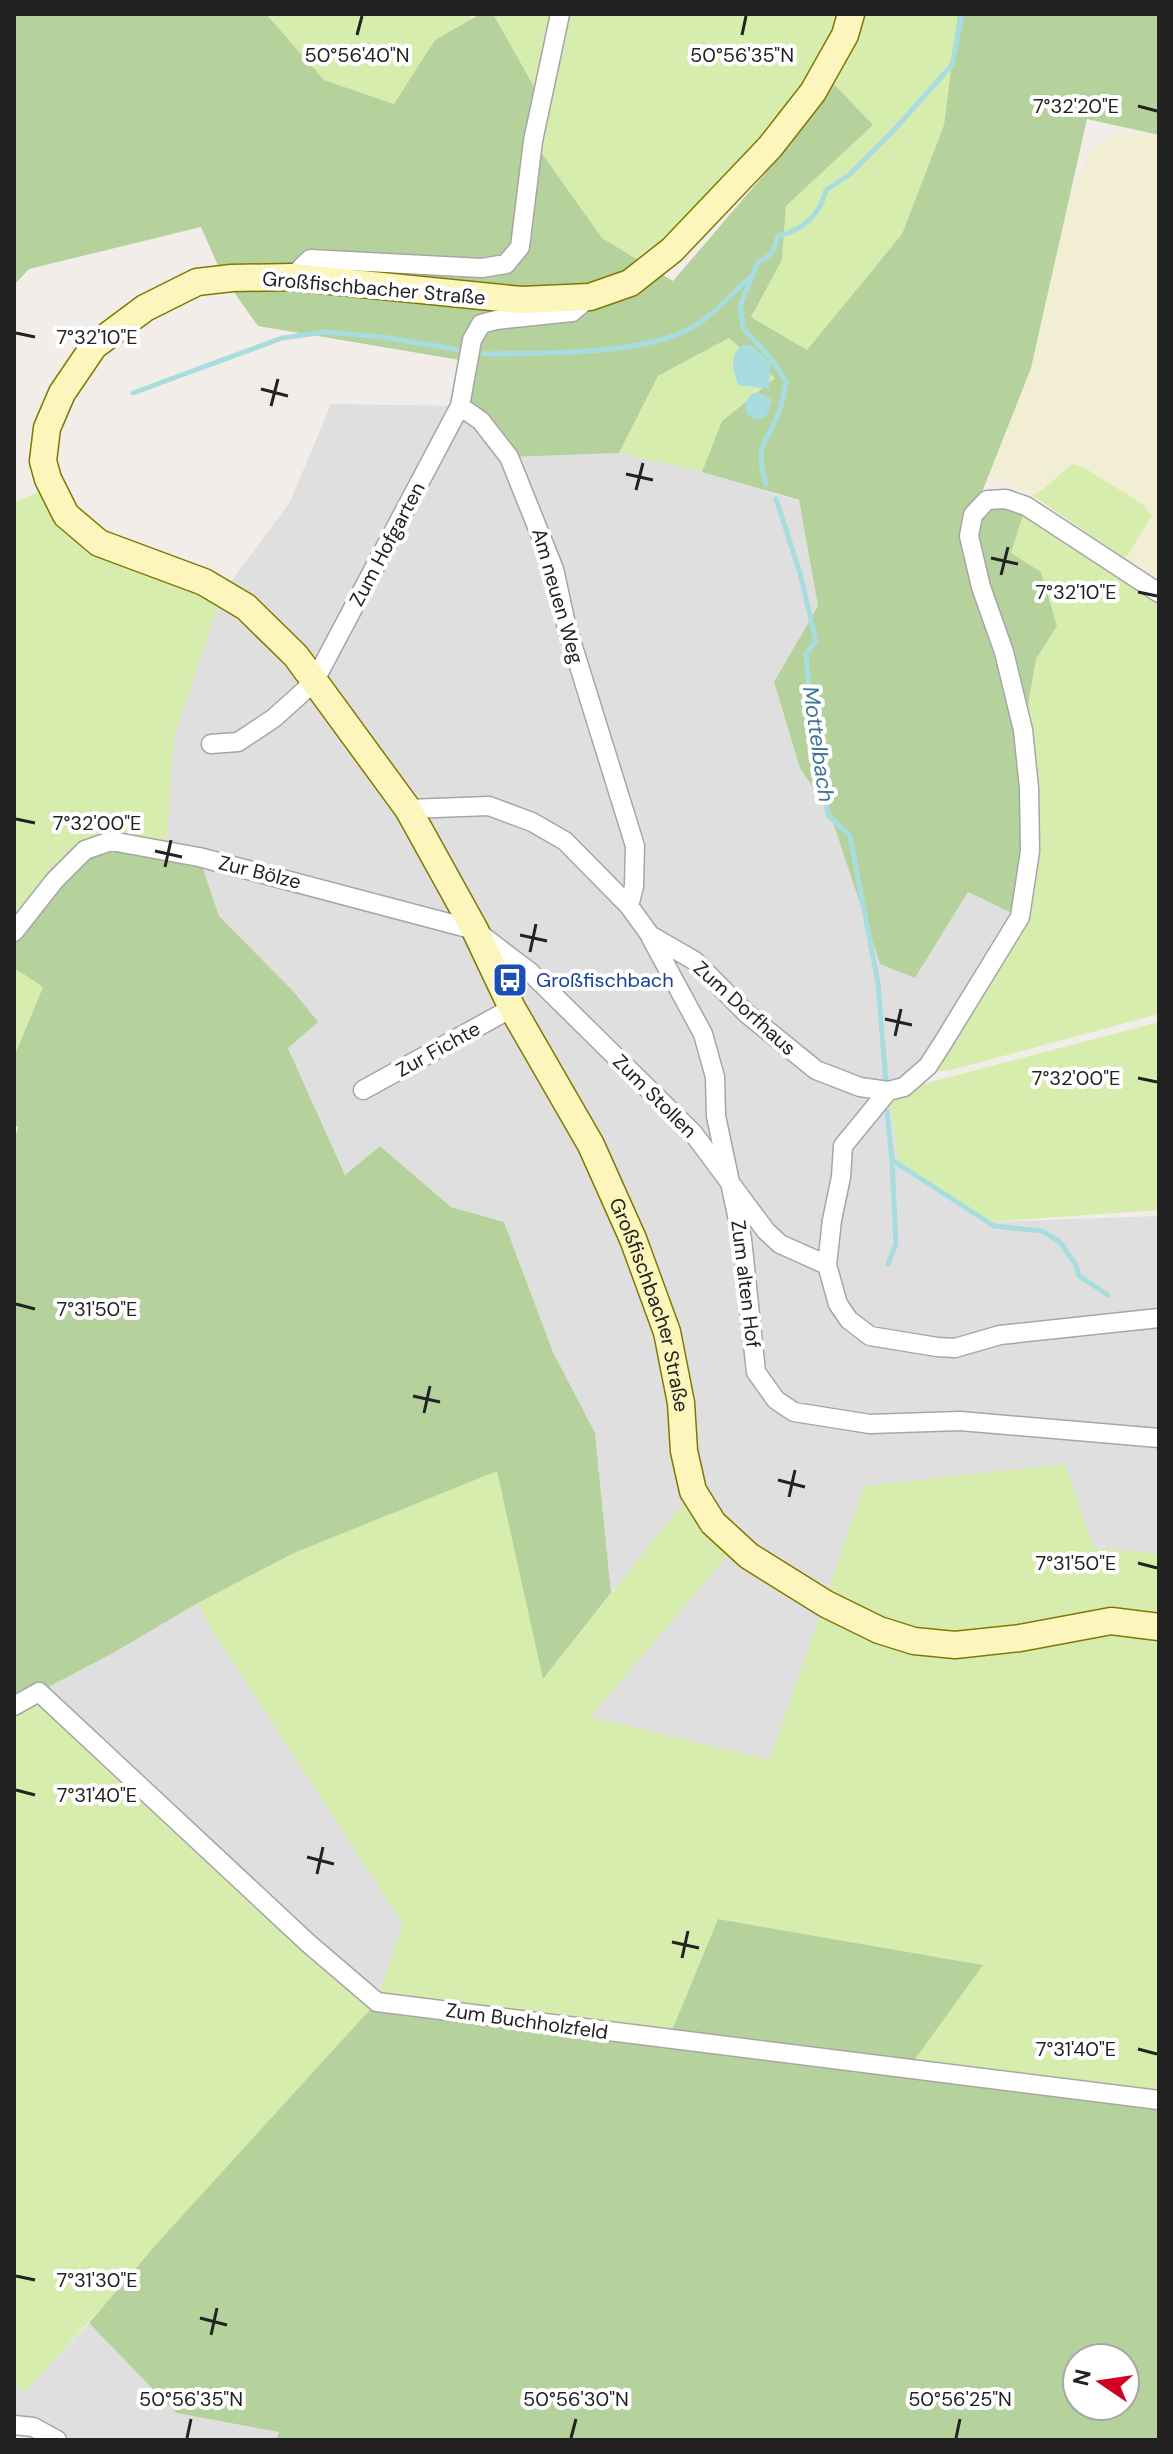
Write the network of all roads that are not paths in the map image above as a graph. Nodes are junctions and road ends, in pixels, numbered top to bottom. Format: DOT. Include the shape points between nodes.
graph roads {
  1 [pos="560,14"];
  2 [pos="851,14"];
  3 [pos="292,277"];
  4 [pos="590,297"];
  5 [pos="460,406"];
  6 [pos="1159,593"];
  7 [pos="314,682"];
  8 [pos="211,744"];
  9 [pos="408,809"];
  10 [pos="629,906"];
  11 [pos="475,930"];
  12 [pos="14,932"];
  13 [pos="650,935"];
  14 [pos="512,1008"];
  15 [pos="363,1090"];
  16 [pos="888,1091"];
  17 [pos="731,1180"];
  18 [pos="827,1265"];
  19 [pos="1159,1318"];
  20 [pos="1159,1438"];
  21 [pos="1159,1627"];
  22 [pos="14,1706"];
  23 [pos="1159,2100"];
  24 [pos="14,2425"];
  25 [pos="57,2440"];
  1 -- 3 [label="street" via="533,141 520,247 506,264 482,268 310,259"];
  2 -- 4 [label="main road, Großfischbacher Straße" via="813,92 770,147 672,250 630,283"];
  3 -- 4 [label="main road, Großfischbacher Straße" via="521,300"];
  3 -- 7 [label="main road, Großfischbacher Straße" via="197,282 145,308 94,346 62,393 47,428 43,461 66,515 99,543 204,582 246,607 296,656"];
  4 -- 5 [label="street" via="572,312 481,324 472,340"];
  5 -- 7 [label="street, Zum Hofgarten"];
  5 -- 10 [label="street, Am neuen Weg" via="481,421 509,457 554,569 635,846"];
  6 -- 16 [label="street" via="1026,506 987,500 973,515 969,536 1023,730 1030,851 1020,917 928,1066 904,1087"];
  7 -- 8 [label="street" via="238,742"];
  7 -- 9 [label="main road, Großfischbacher Straße"];
  9 -- 10 [label="street, Zum Dorfhaus" via="489,806 532,822 565,841"];
  9 -- 11 [label="main road, Großfischbacher Straße"];
  10 -- 13 [label="street, Zum Dorfhaus"];
  11 -- 12 [label="street, Zur Bölze" via="199,857 111,841 85,850"];
  11 -- 14 [label="main road, Großfischbacher Straße"];
  11 -- 17 [label="street, Zum Stollen" via="530,972 693,1133"];
  13 -- 16 [label="street, Zum Dorfhaus" via="695,961 746,1013 816,1070"];
  13 -- 17 [label="street, Zum alten Hof" via="703,1034"];
  14 -- 15 [label="street, Zur Fichte"];
  14 -- 21 [label="main road, Großfischbacher Straße" via="591,1145 633,1239 667,1332 693,1491 713,1523 749,1556 826,1604 914,1641 955,1645 1111,1621"];
  16 -- 18 [label="street" via="843,1146"];
  17 -- 18 [label="street, Zum Stollen" via="780,1244"];
  17 -- 20 [label="street, Zum alten Hof" via="756,1372 776,1400 794,1412 870,1424 960,1421"];
  18 -- 19 [label="street" via="838,1304 870,1336 937,1347"];
  22 -- 23 [label="street, Zum Buchholzfeld" via="39,1692 377,2002"];
  24 -- 25 [label="street" via="33,2427"];
}
